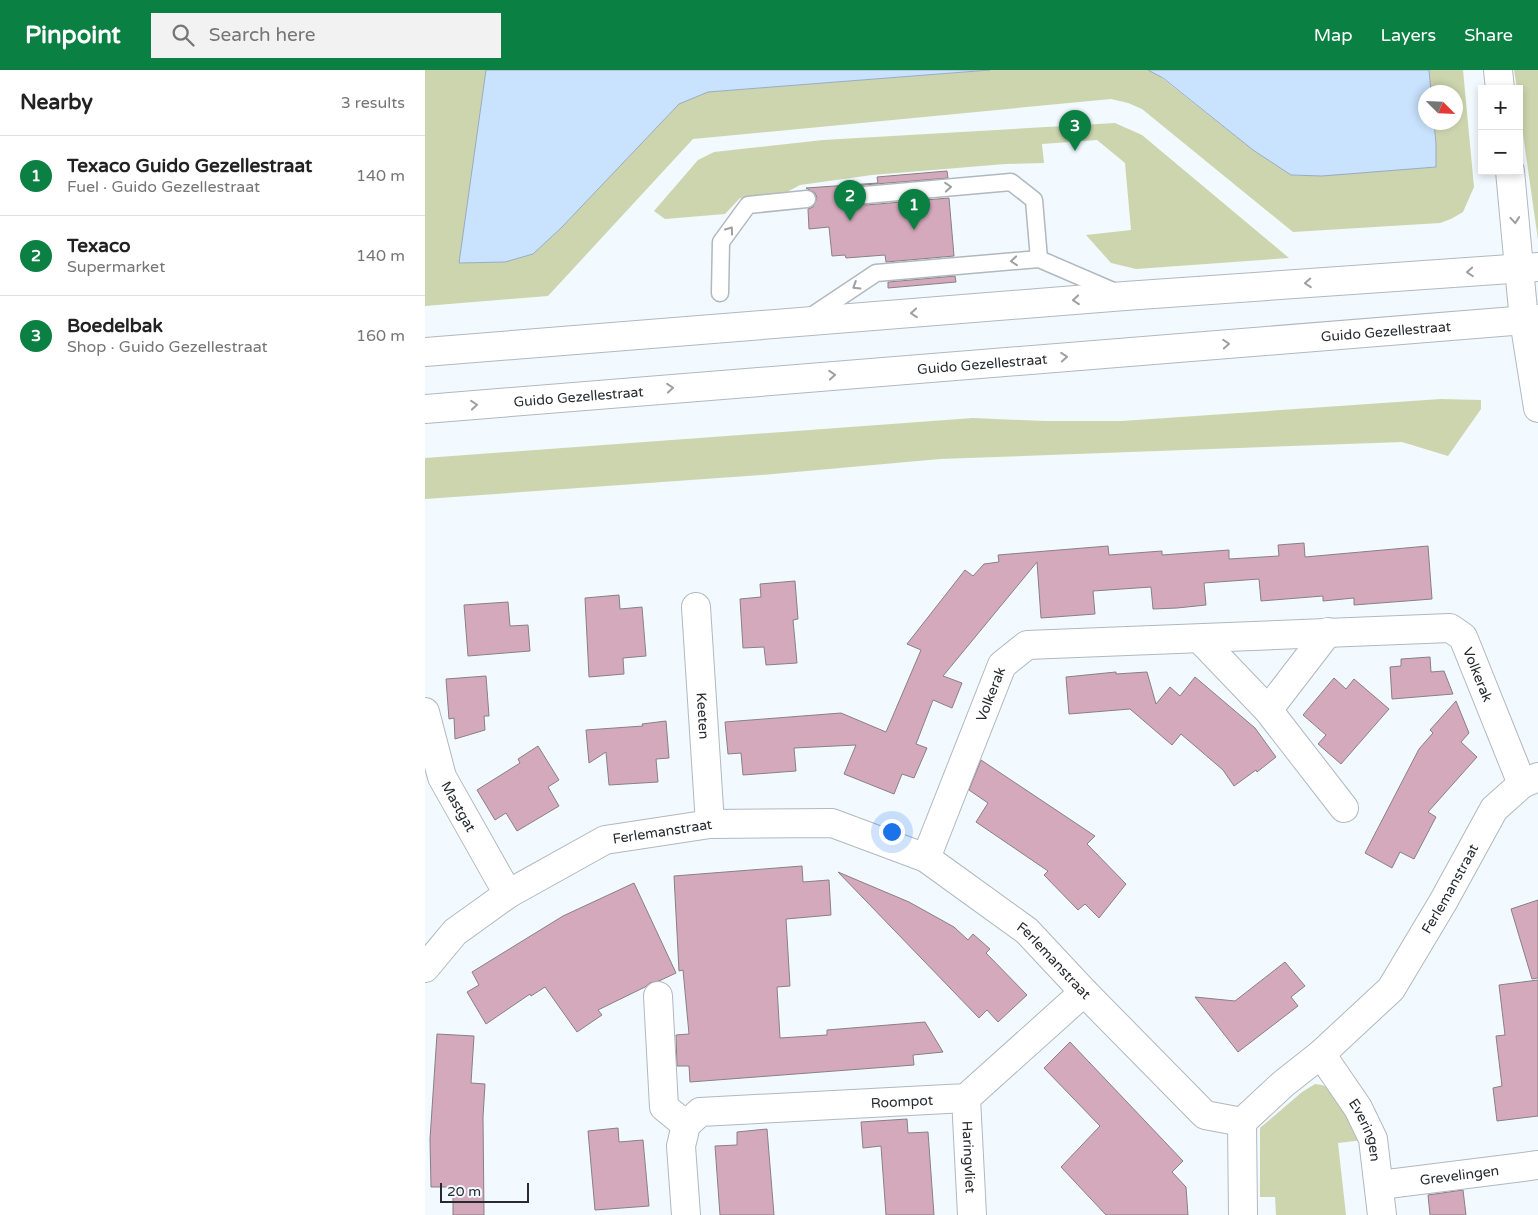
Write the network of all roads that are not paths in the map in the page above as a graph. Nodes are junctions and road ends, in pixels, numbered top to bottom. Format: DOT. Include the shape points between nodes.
graph roads {
  1 [pos="1498,70"];
  2 [pos="1500,85"];
  3 [pos="1511,175"];
  4 [pos="865,194"];
  5 [pos="807,200"];
  6 [pos="1039,259"];
  7 [pos="1528,268"];
  8 [pos="720,293"];
  9 [pos="1125,296"];
  10 [pos="1531,320"];
  11 [pos="802,322"];
  12 [pos="425,352"];
  13 [pos="1538,408"];
  14 [pos="425,409"];
  15 [pos="696,607"];
  16 [pos="1328,632"];
  17 [pos="1200,639"];
  18 [pos="1268,710"];
  19 [pos="425,712"];
  20 [pos="1530,781"];
  21 [pos="1344,808"];
  22 [pos="710,824"];
  23 [pos="925,858"];
  24 [pos="508,894"];
  25 [pos="425,968"];
  26 [pos="1084,992"];
  27 [pos="658,996"];
  28 [pos="1321,1054"];
  29 [pos="966,1098"];
  30 [pos="1242,1122"];
  31 [pos="686,1125"];
  32 [pos="1538,1165"];
  33 [pos="1379,1185"];
  34 [pos="686,1215"];
  35 [pos="971,1215"];
  36 [pos="1243,1215"];
  37 [pos="1382,1215"];
  1 -- 2 [label="street"];
  3 -- 7 [label="street, one-way"];
  4 -- 6 [label="lane, one-way" via="1011,182 1034,200"];
  8 -- 5 [label="lane, one-way" via="721,242 748,205"];
  6 -- 9 [label="lane"];
  6 -- 11 [label="lane, one-way" via="876,273"];
  7 -- 9 [label="street, one-way"];
  7 -- 10 [label="street"];
  9 -- 11 [label="street, one-way"];
  10 -- 13 [label="street"];
  14 -- 10 [label="street, Guido Gezellestraat, one-way"];
  11 -- 12 [label="street"];
  15 -- 22 [label="street, Keeten"];
  16 -- 17 [label="street, Volkerak"];
  16 -- 18 [label="street"];
  16 -- 20 [label="street, Volkerak" via="1450,628 1463,637"];
  17 -- 18 [label="street"];
  17 -- 23 [label="street, Volkerak" via="1027,645 1001,665"];
  18 -- 21 [label="street"];
  19 -- 24 [label="street, Mastgat" via="441,777"];
  20 -- 28 [label="street, Ferlemanstraat" via="1494,809 1391,988"];
  22 -- 23 [label="street, Ferlemanstraat" via="832,823"];
  22 -- 24 [label="street, Ferlemanstraat" via="605,840"];
  23 -- 26 [label="street, Ferlemanstraat" via="1027,931"];
  24 -- 25 [label="street, Ferlemanstraat" via="455,932"];
  26 -- 29 [label="street"];
  26 -- 30 [label="street, Ferlemanstraat" via="1205,1115"];
  27 -- 31 [label="street" via="664,1107"];
  28 -- 30 [label="street, Ferlemanstraat"];
  28 -- 33 [label="street, Everingen" via="1358,1108 1373,1140"];
  29 -- 31 [label="street, Roompot" via="700,1112"];
  29 -- 35 [label="street, Haringvliet"];
  30 -- 36 [label="street"];
  31 -- 34 [label="street" via="681,1146"];
  32 -- 33 [label="street, Grevelingen"];
  33 -- 37 [label="street, Everingen"];
}
